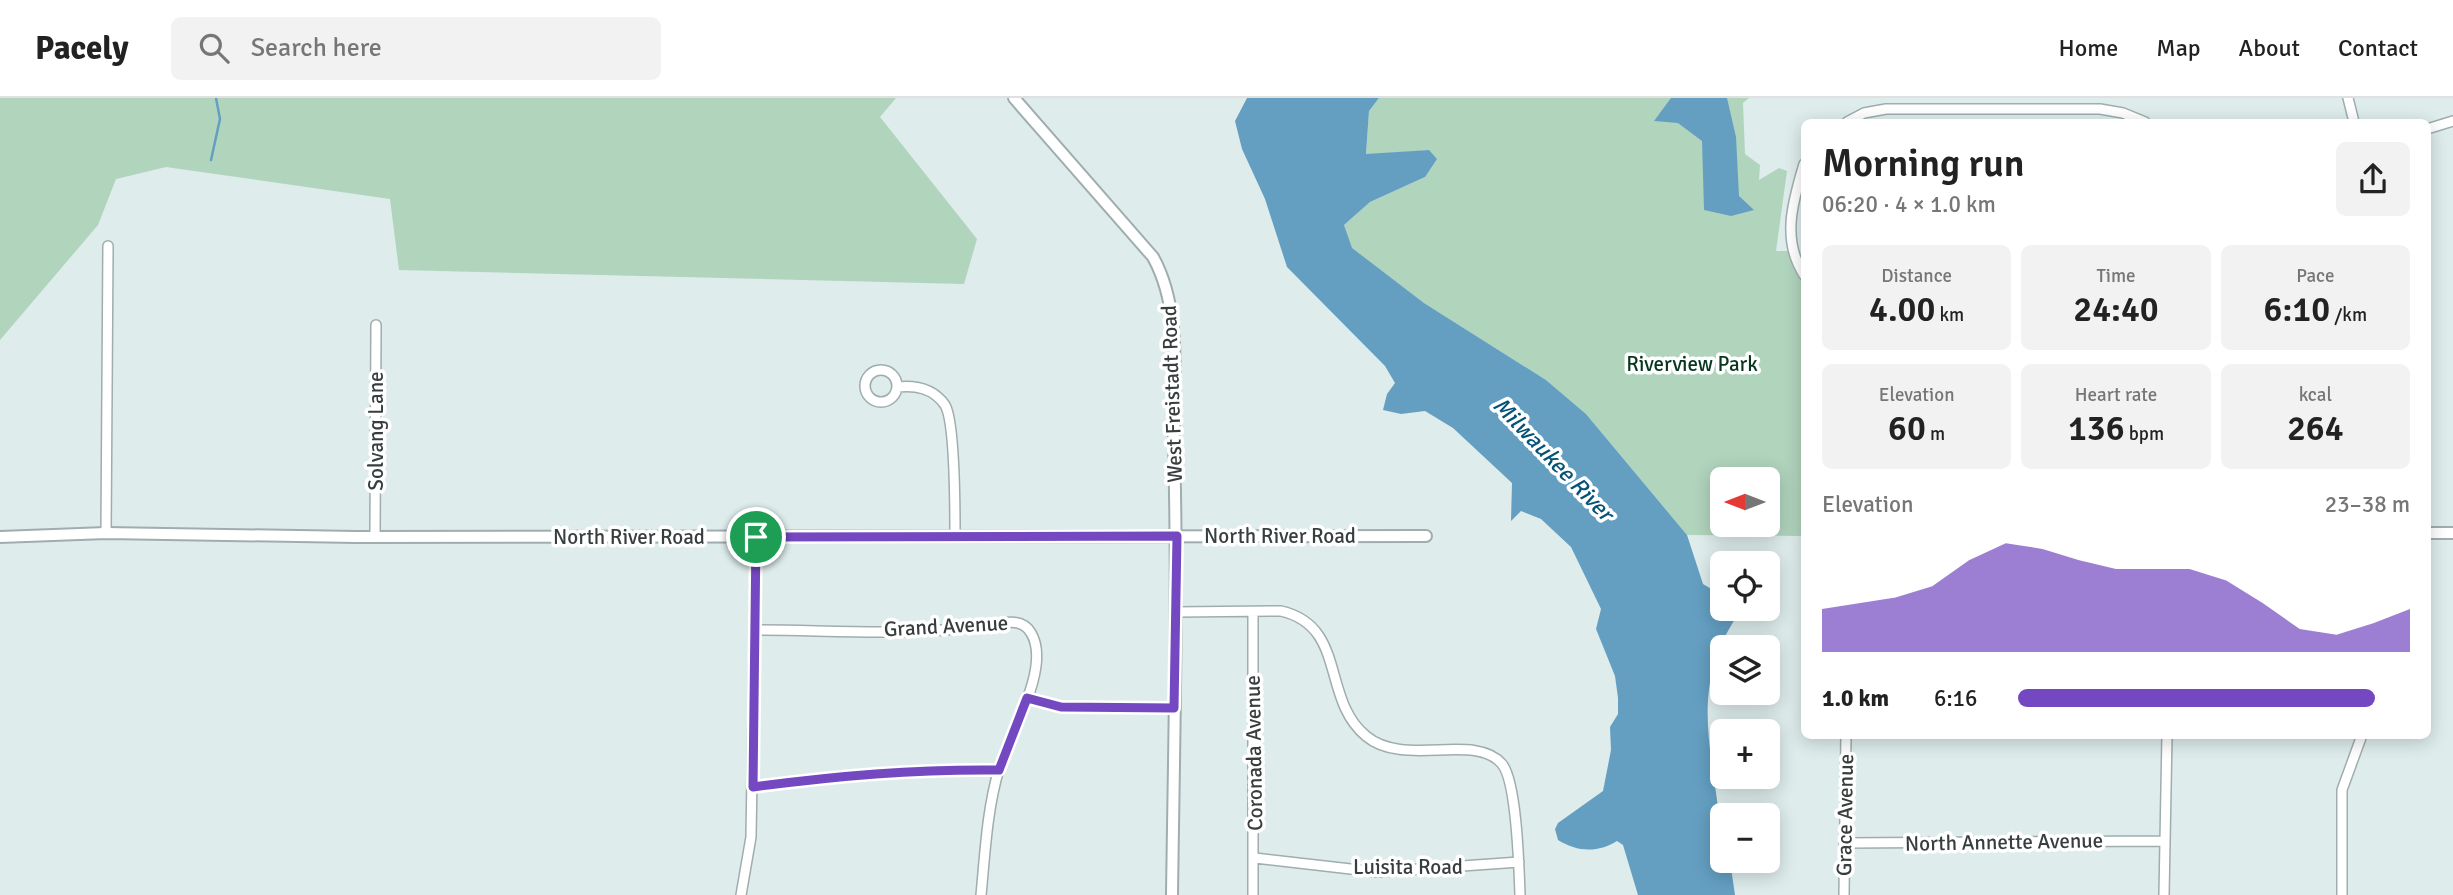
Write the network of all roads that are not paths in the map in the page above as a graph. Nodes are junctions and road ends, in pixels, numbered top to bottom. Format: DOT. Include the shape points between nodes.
graph roads {
  1 [pos="1014,98"];
  2 [pos="2348,98"];
  3 [pos="1853,119"];
  4 [pos="2138,119"];
  5 [pos="2353,119"];
  6 [pos="2453,121"];
  7 [pos="2431,128"];
  8 [pos="1801,177"];
  9 [pos="108,246"];
  10 [pos="1801,268"];
  11 [pos="376,326"];
  12 [pos="897,387"];
  13 [pos="106,533"];
  14 [pos="2431,533"];
  15 [pos="2453,533"];
  16 [pos="956,536"];
  17 [pos="1177,536"];
  18 [pos="1426,536"];
  19 [pos="0,537"];
  20 [pos="376,537"];
  21 [pos="756,537"];
  22 [pos="1176,612"];
  23 [pos="1253,612"];
  24 [pos="755,630"];
  25 [pos="1027,698"];
  26 [pos="1174,708"];
  27 [pos="1846,739"];
  28 [pos="2167,739"];
  29 [pos="2361,739"];
  30 [pos="999,770"];
  31 [pos="753,787"];
  32 [pos="2164,841"];
  33 [pos="1844,843"];
  34 [pos="1255,858"];
  35 [pos="1519,862"];
  36 [pos="741,895"];
  37 [pos="981,895"];
  38 [pos="1172,895"];
  39 [pos="1253,895"];
  40 [pos="1520,895"];
  41 [pos="1844,895"];
  42 [pos="2164,895"];
  43 [pos="2342,895"];
  1 -- 17 [label="street, West Freistadt Road" via="1153,257 1166,281 1172,326"];
  2 -- 5 [label="street"];
  3 -- 4 [label="street" via="1886,109 2100,109"];
  6 -- 7 [label="street"];
  8 -- 10 [label="street" via="1790,226 1792,251"];
  9 -- 13 [label="street"];
  11 -- 20 [label="street, Solvang Lane"];
  12 -- 16 [label="street" via="913,385 932,392 946,407"];
  13 -- 19 [label="street, North River Road"];
  13 -- 20 [label="street, North River Road"];
  14 -- 15 [label="street"];
  16 -- 17 [label="street, North River Road"];
  16 -- 21 [label="street, North River Road"];
  17 -- 18 [label="street, North River Road"];
  17 -- 22 [label="street, West Freistadt Road"];
  20 -- 21 [label="street, North River Road"];
  21 -- 24 [label="street"];
  22 -- 23 [label="street"];
  22 -- 26 [label="street, West Freistadt Road"];
  23 -- 34 [label="street, Coronada Avenue"];
  23 -- 35 [label="street" via="1296,614 1315,627 1349,715 1375,742 1413,752 1475,751 1502,764 1511,789"];
  24 -- 25 [label="street, Grand Avenue" via="959,629 1014,622 1027,629 1035,646"];
  24 -- 31 [label="street"];
  25 -- 26 [label="street" via="1061,707"];
  25 -- 30 [label="street, Grand Avenue"];
  26 -- 38 [label="street, West Freistadt Road"];
  27 -- 33 [label="street, Grace Avenue"];
  28 -- 32 [label="street"];
  29 -- 43 [label="street" via="2342,790"];
  30 -- 31 [label="street" via="859,773"];
  30 -- 37 [label="street, Grand Avenue"];
  31 -- 36 [label="street" via="750,853"];
  32 -- 33 [label="street, North Annette Avenue"];
  32 -- 42 [label="street"];
  33 -- 41 [label="street, Grace Avenue"];
  34 -- 35 [label="street, Luisita Road" via="1377,872"];
  34 -- 39 [label="street, Coronada Avenue"];
  35 -- 40 [label="street"];
}
